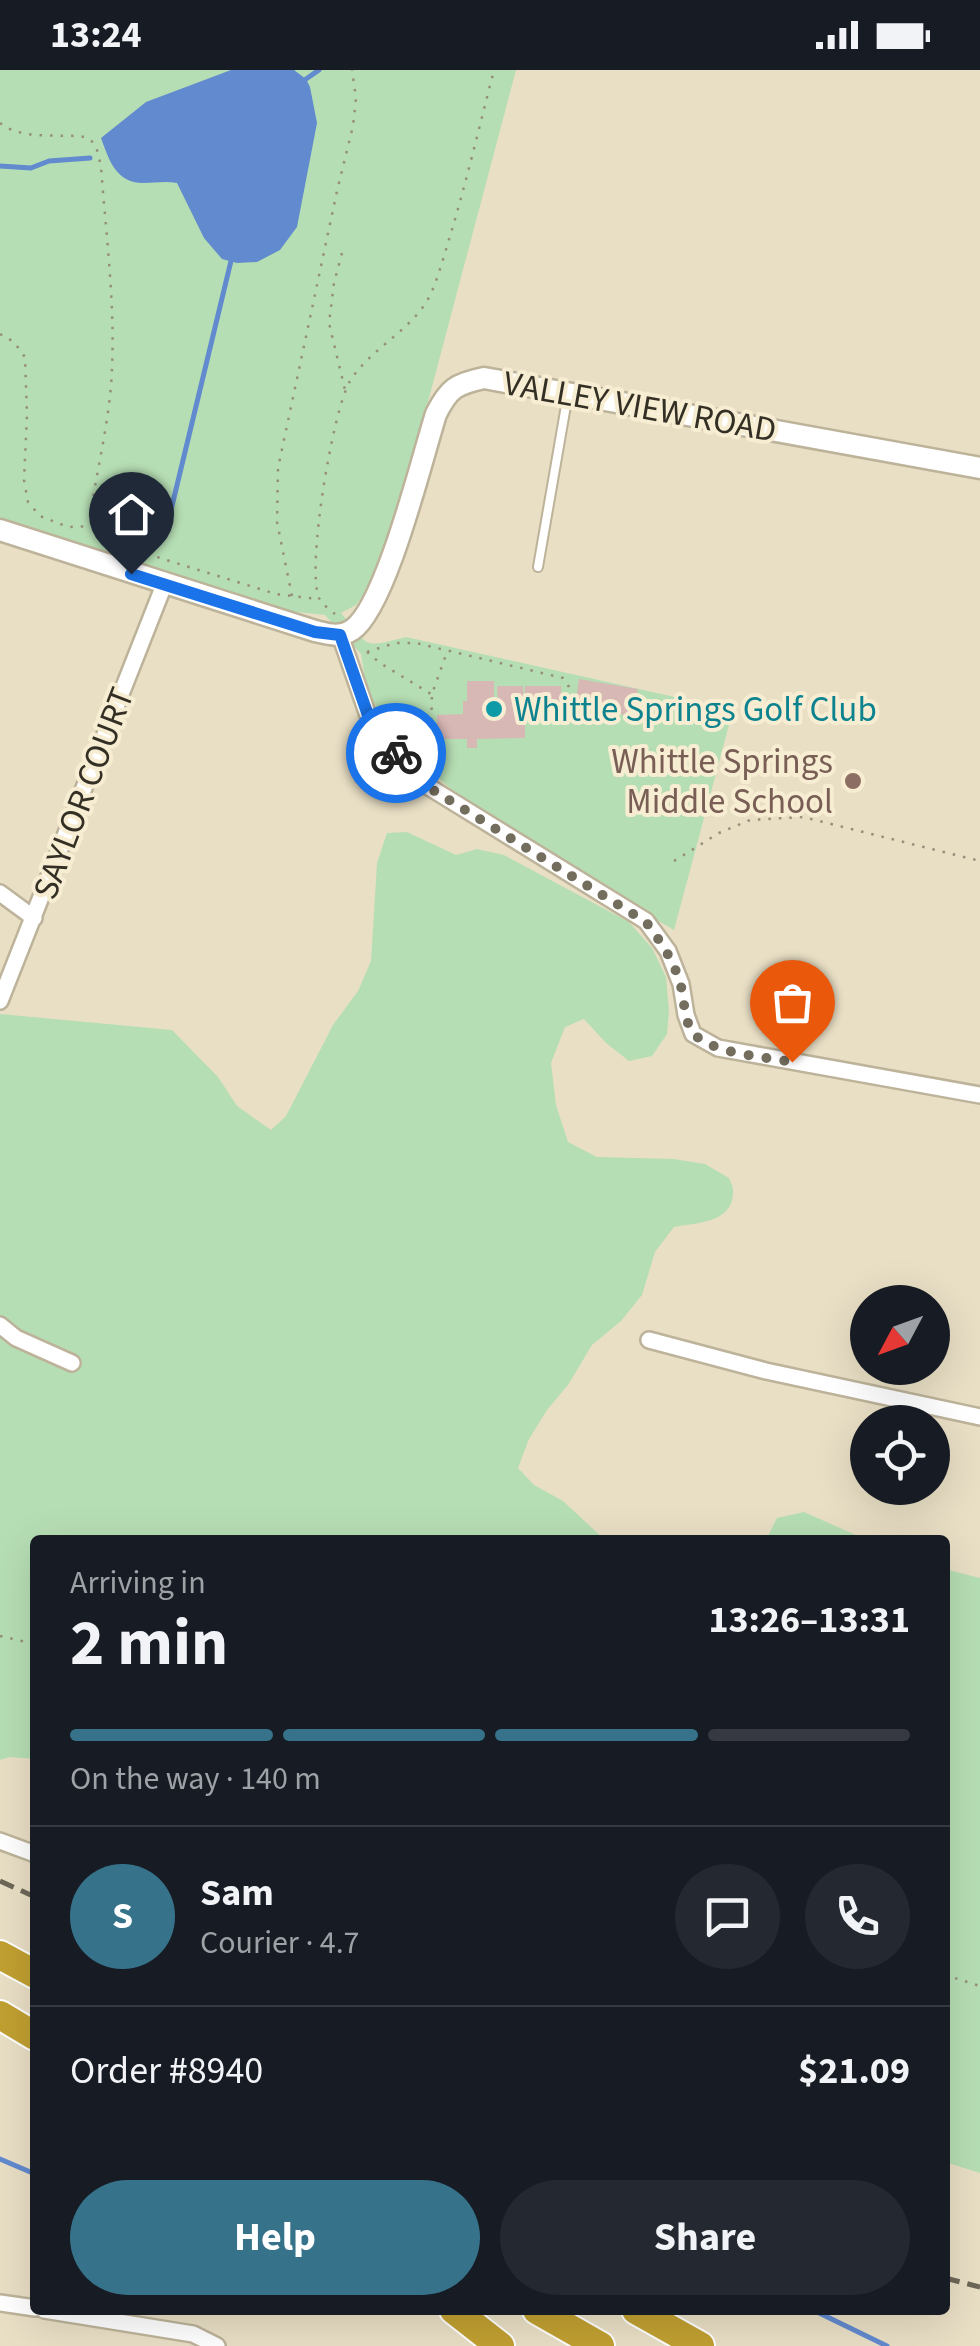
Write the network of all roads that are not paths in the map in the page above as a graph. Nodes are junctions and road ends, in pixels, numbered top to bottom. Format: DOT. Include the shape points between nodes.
graph roads {
  1 [pos="568,393"];
  2 [pos="980,468"];
  3 [pos="0,530"];
  4 [pos="538,567"];
  5 [pos="164,584"];
  6 [pos="337,625"];
  7 [pos="0,893"];
  8 [pos="34,918"];
  9 [pos="0,1001"];
  10 [pos="980,1096"];
  11 [pos="0,1325"];
  12 [pos="650,1340"];
  13 [pos="72,1364"];
  14 [pos="980,1417"];
  15 [pos="0,1841"];
  16 [pos="30,1852"];
  17 [pos="0,1955"];
  18 [pos="30,1971"];
  19 [pos="0,2014"];
  20 [pos="30,2031"];
  21 [pos="0,2303"];
  22 [pos="30,2307"];
  23 [pos="68,2315"];
  24 [pos="460,2315"];
  25 [pos="546,2315"];
  26 [pos="645,2315"];
  27 [pos="190,2340"];
  28 [pos="218,2346"];
  29 [pos="500,2346"];
  30 [pos="600,2346"];
  31 [pos="700,2346"];
  1 -- 2 [label="street, VALLEY VIEW ROAD"];
  1 -- 4 [label="lane"];
  1 -- 6 [label="street, VALLEY VIEW ROAD" via="484,378 446,394 368,614 353,629"];
  3 -- 5 [label="street"];
  5 -- 6 [label="street" via="315,632"];
  5 -- 8 [label="street, SAYLOR COURT"];
  6 -- 10 [label="street" via="370,721 398,756 428,787 646,922 668,951 693,1034 718,1048"];
  7 -- 8 [label="street"];
  8 -- 9 [label="street, SAYLOR COURT"];
  11 -- 13 [label="street"];
  12 -- 14 [label="street"];
  15 -- 16 [label="street"];
  17 -- 18 [label="highway"];
  19 -- 20 [label="highway"];
  21 -- 22 [label="street"];
  23 -- 27 [label="street"];
  24 -- 29 [label="highway"];
  25 -- 30 [label="highway"];
  26 -- 31 [label="highway"];
  27 -- 28 [label="street"];
}
